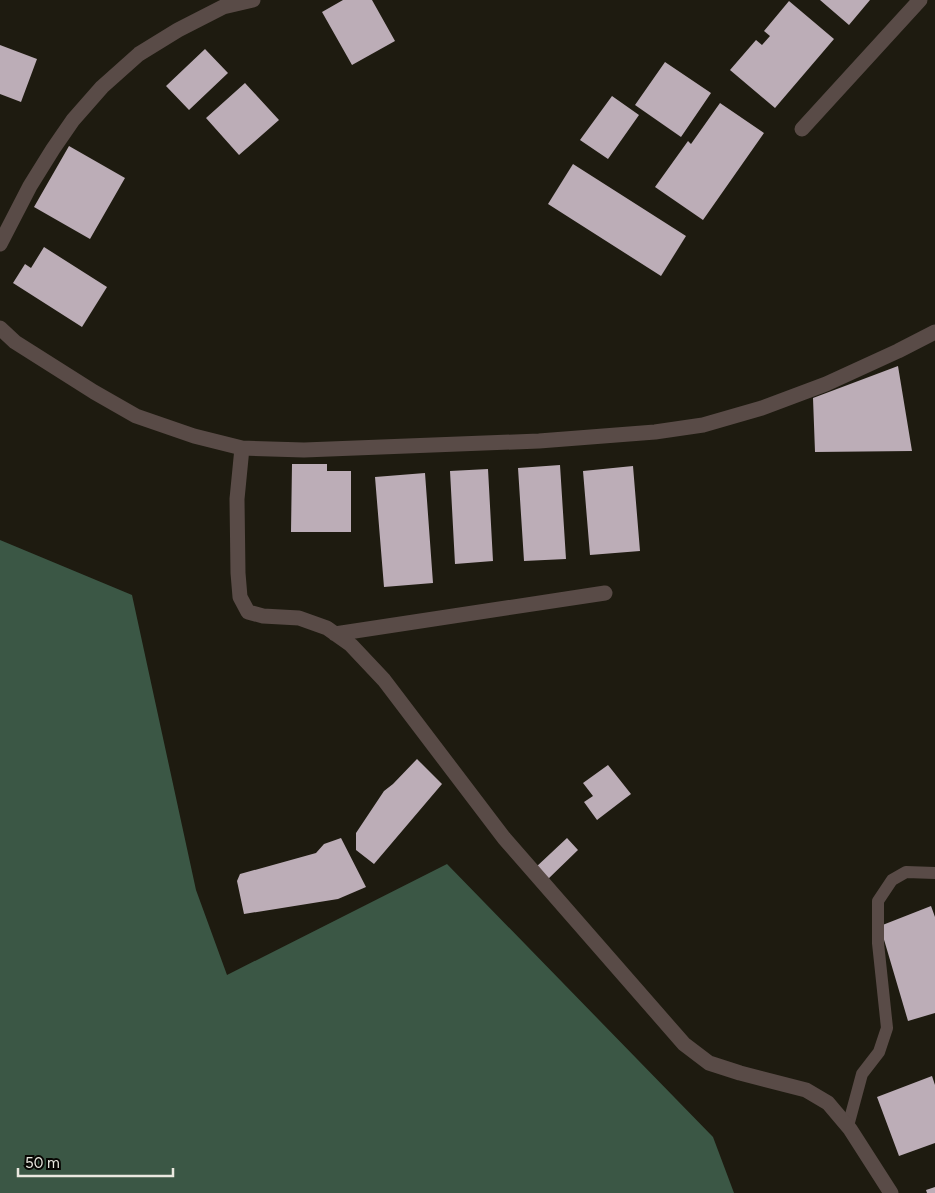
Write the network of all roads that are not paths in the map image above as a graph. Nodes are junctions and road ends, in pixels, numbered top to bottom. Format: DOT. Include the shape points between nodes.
graph roads {
  1 [pos="252,0"];
  2 [pos="920,0"];
  3 [pos="802,129"];
  4 [pos="0,244"];
  5 [pos="0,328"];
  6 [pos="935,332"];
  7 [pos="242,448"];
  8 [pos="605,593"];
  9 [pos="335,634"];
  10 [pos="935,873"];
  11 [pos="848,1126"];
  12 [pos="891,1193"];
  1 -- 4 [label="street" via="223,8 178,30 139,54 102,87 53,149"];
  2 -- 3 [label="street"];
  5 -- 7 [label="street" via="14,342 136,416"];
  6 -- 7 [label="street" via="826,384 762,408 703,425 655,432 529,441 304,450"];
  7 -- 9 [label="street" via="236,500 240,597 248,612 299,618"];
  8 -- 9 [label="street"];
  9 -- 11 [label="street" via="351,645 384,680 504,838 684,1044 709,1063 806,1090 828,1103"];
  10 -- 11 [label="lane" via="906,872 892,880 878,901 878,943 887,1028 879,1052 862,1074"];
  11 -- 12 [label="street"];
}
